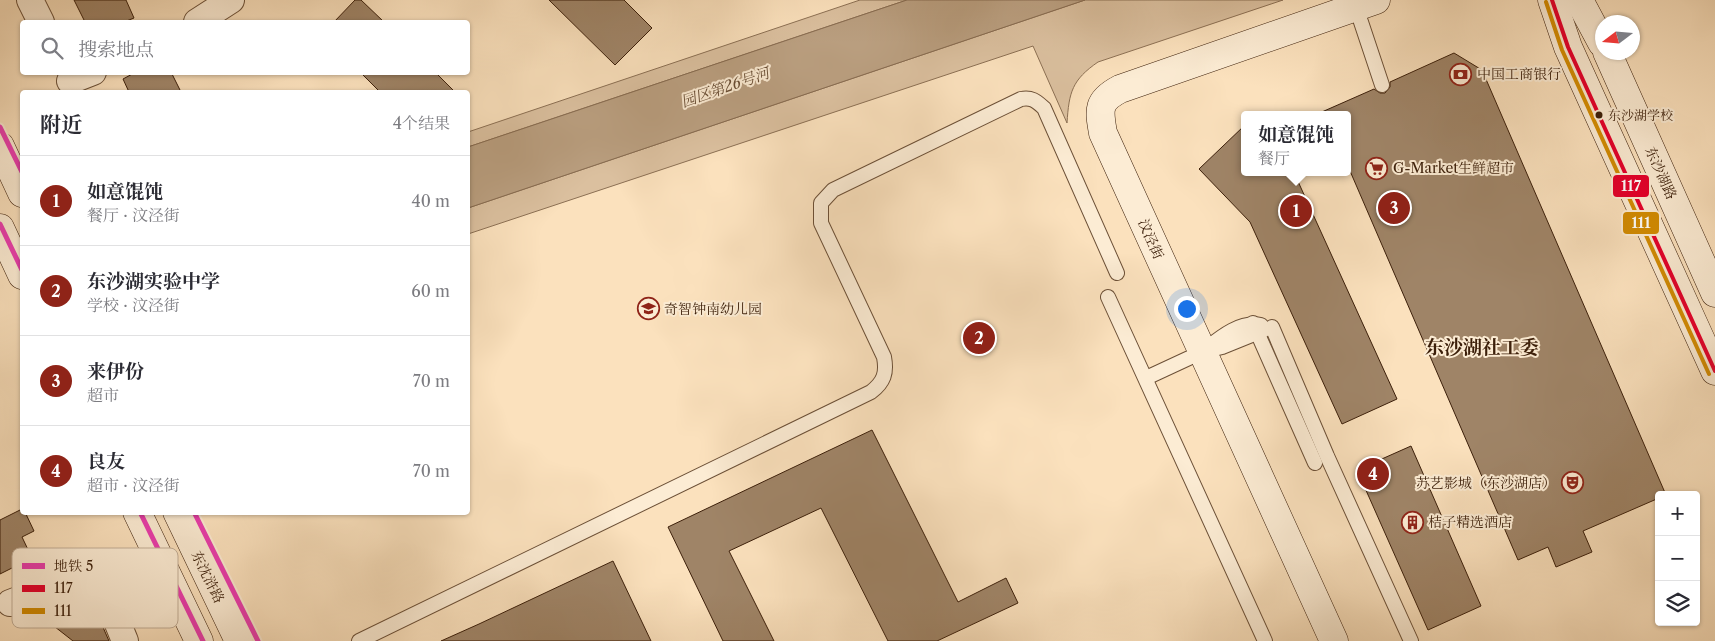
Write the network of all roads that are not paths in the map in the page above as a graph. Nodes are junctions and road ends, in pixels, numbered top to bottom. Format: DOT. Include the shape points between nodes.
graph roads {
  1 [pos="30,0"];
  2 [pos="231,0"];
  3 [pos="1552,0"];
  4 [pos="1579,0"];
  5 [pos="1366,4"];
  6 [pos="40,20"];
  7 [pos="200,20"];
  8 [pos="1595,30"];
  9 [pos="1611,60"];
  10 [pos="1382,85"];
  11 [pos="0,146"];
  12 [pos="20,188"];
  13 [pos="0,228"];
  14 [pos="20,271"];
  15 [pos="1117,273"];
  16 [pos="1715,293"];
  17 [pos="1108,297"];
  18 [pos="1255,328"];
  19 [pos="1202,352"];
  20 [pos="1715,372"];
  21 [pos="1146,378"];
  22 [pos="1315,464"];
  23 [pos="138,515"];
  24 [pos="178,515"];
  25 [pos="154,548"];
  26 [pos="178,597"];
  27 [pos="119,628"];
  28 [pos="125,641"];
  29 [pos="199,641"];
  30 [pos="239,641"];
  31 [pos="359,641"];
  32 [pos="1265,641"];
  33 [pos="1334,641"];
  34 [pos="1410,641"];
  1 -- 6 [label="street"];
  2 -- 7 [label="street"];
  3 -- 20 [label="main road" via="1568,47"];
  4 -- 8 [label="main road"];
  5 -- 10 [label="lane"];
  5 -- 19 [label="main road, 汶泾街" via="1120,89 1101,104 1103,133"];
  9 -- 16 [label="main road, 东沙湖路"];
  11 -- 12 [label="main road"];
  13 -- 14 [label="main road"];
  15 -- 31 [label="lane" via="1044,108 1029,98 833,190 821,203 821,223 884,357 884,379 877,388"];
  17 -- 21 [label="lane"];
  18 -- 19 [label="lane" via="1222,347"];
  18 -- 22 [label="lane"];
  18 -- 34 [label="lane" via="1272,327"];
  19 -- 21 [label="lane"];
  19 -- 33 [label="main road, 汶泾街"];
  21 -- 32 [label="lane"];
  23 -- 25 [label="main road"];
  24 -- 30 [label="main road, 东沈浒路"];
  26 -- 29 [label="main road"];
  27 -- 28 [label="street"];
}
